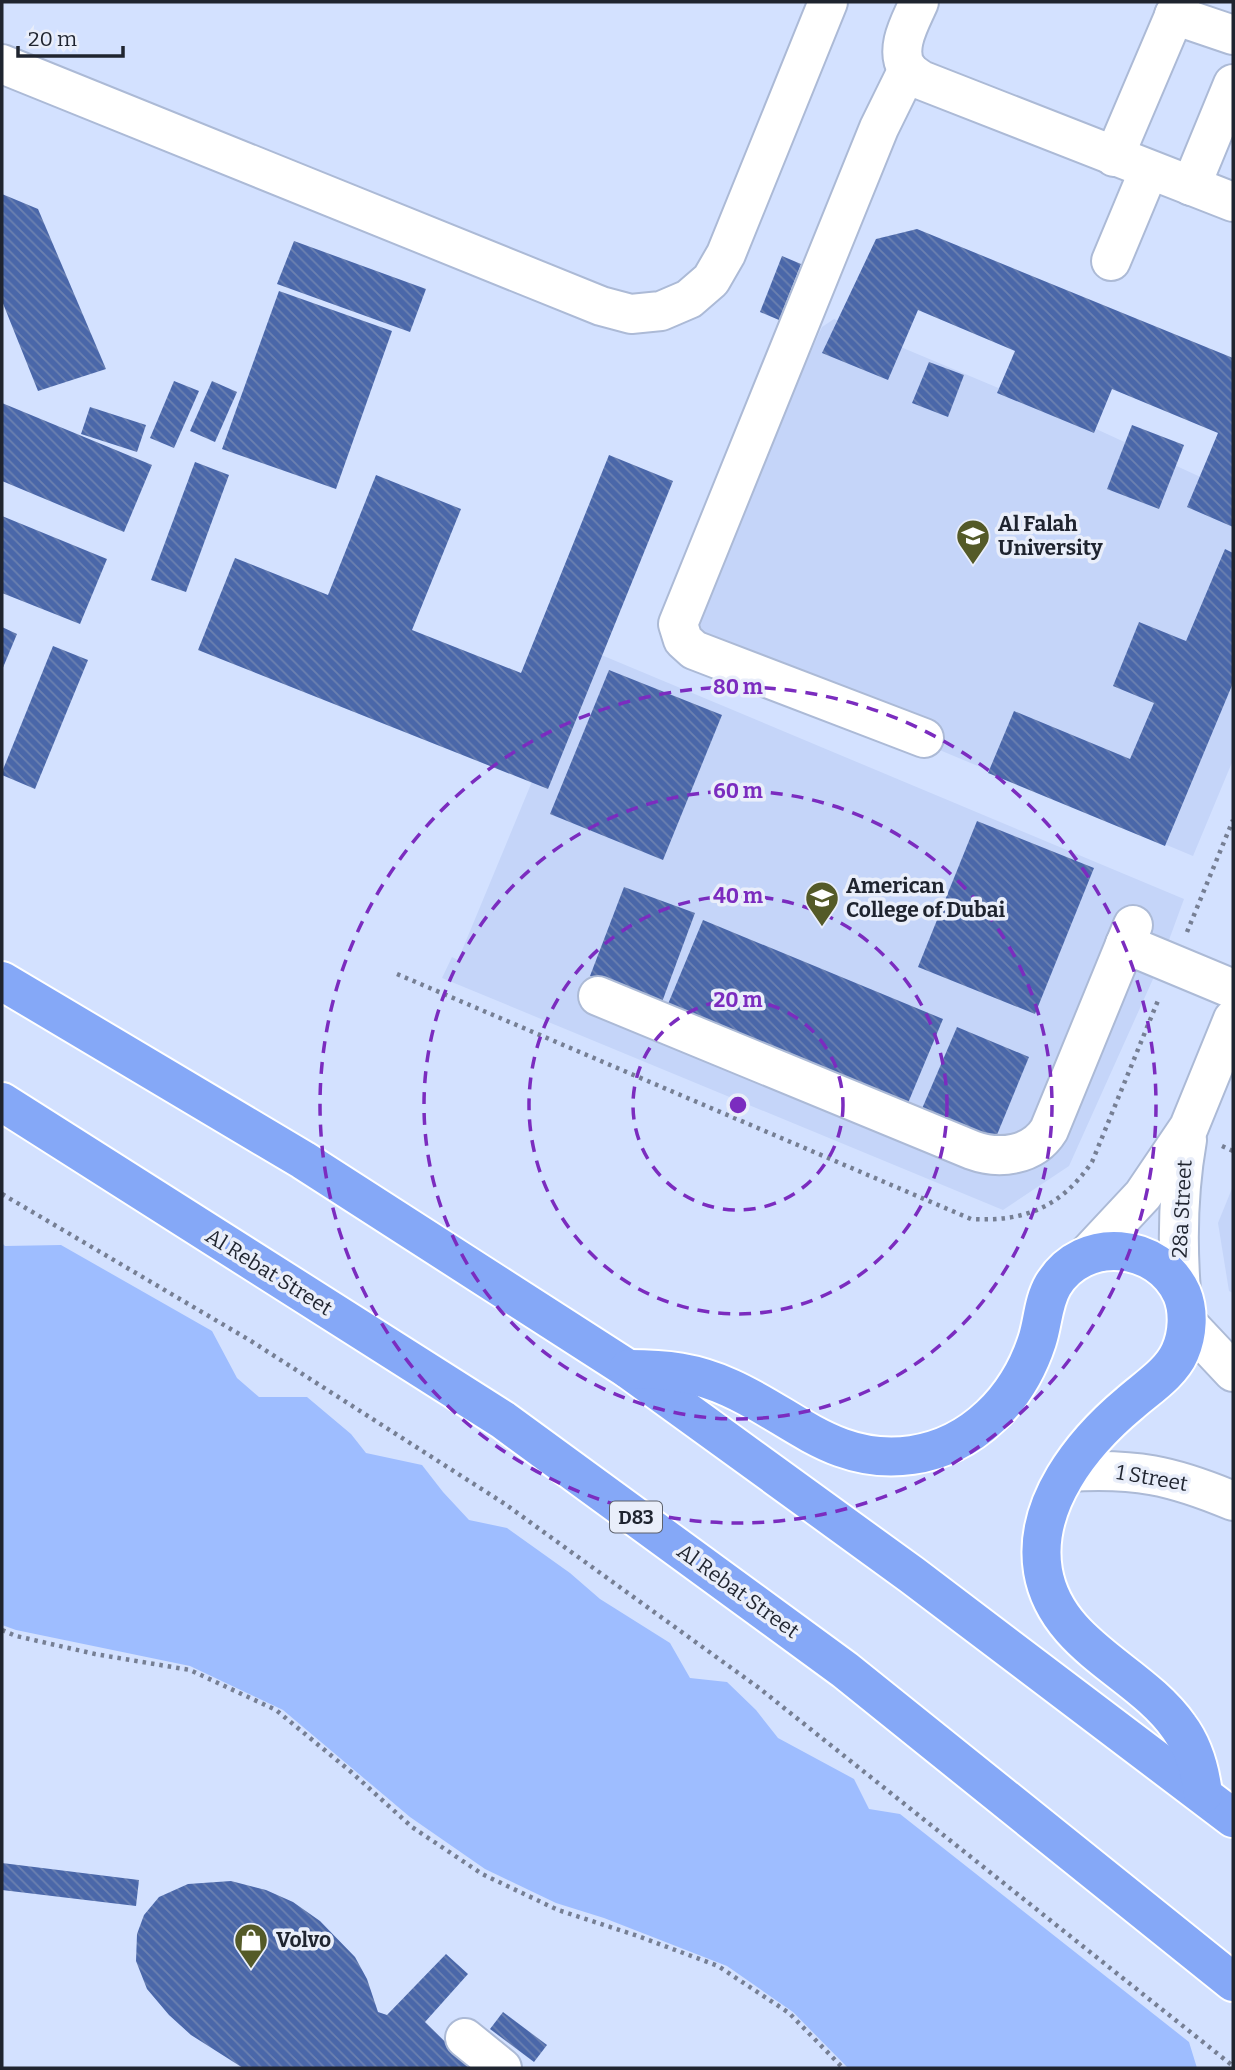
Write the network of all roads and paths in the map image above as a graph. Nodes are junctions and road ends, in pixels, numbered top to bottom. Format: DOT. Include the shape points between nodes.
graph roads {
  1 [pos="828,2"];
  2 [pos="919,2"];
  3 [pos="1177,9"];
  4 [pos="1233,35"];
  5 [pos="2,64"];
  6 [pos="908,69"];
  7 [pos="1233,84"];
  8 [pos="1131,163"];
  9 [pos="1191,186"];
  10 [pos="1233,202"];
  11 [pos="1111,261"];
  12 [pos="924,738"];
  13 [pos="2,981"];
  14 [pos="1233,989"];
  15 [pos="598,996"];
  16 [pos="1233,1019"];
  17 [pos="2,1102"];
  18 [pos="1189,1127"];
  19 [pos="2,1131"];
  20 [pos="2,1194"];
  21 [pos="215,1237"];
  22 [pos="1087,1255"];
  23 [pos="1184,1307"];
  24 [pos="628,1369"];
  25 [pos="1233,1372"];
  26 [pos="1068,1472"];
  27 [pos="1233,1501"];
  28 [pos="2,1630"];
  29 [pos="1203,1794"];
  30 [pos="1233,1818"];
  31 [pos="1233,1982"];
  32 [pos="464,2038"];
  33 [pos="1233,2066"];
  34 [pos="502,2068"];
  35 [pos="843,2068"];
  1 -- 5 [label="street" via="711,280 689,299 661,311 631,314 601,306"];
  2 -- 6 [label="street" via="903,40"];
  3 -- 4 [label="street"];
  3 -- 8 [label="street"];
  6 -- 8 [label="street" via="921,80"];
  6 -- 12 [label="street" via="869,153 678,624 682,640 694,650"];
  7 -- 9 [label="street"];
  8 -- 9 [label="street"];
  8 -- 11 [label="street"];
  9 -- 10 [label="street"];
  13 -- 24 [label="highway" via="303,1160"];
  14 -- 15 [label="street" via="1129,934 1049,1130 1035,1147 1000,1156 972,1150"];
  16 -- 18 [label="street, 28a Street"];
  17 -- 21 [label="highway, Al Rebat Street / D83"];
  18 -- 22 [label="street, 28a Street" via="1143,1195"];
  18 -- 23 [label="street, 28a Street" via="1178,1209"];
  19 -- 21 [label="highway"];
  20 -- 33 [label="path" via="251,1341 505,1504 759,1688"];
  21 -- 31 [label="highway, Al Rebat Street / D83" via="503,1420 768,1613"];
  22 -- 23 [label="highway" via="1114,1250 1141,1254 1164,1269"];
  22 -- 24 [label="highway" via="1053,1284 1037,1342 1000,1406 972,1433 937,1449 876,1456 843,1449 812,1436 732,1388 700,1376 667,1369"];
  23 -- 25 [label="street"];
  23 -- 26 [label="highway" via="1180,1353 1096,1437"];
  24 -- 29 [label="highway"];
  26 -- 27 [label="street, 1 Street" via="1138,1472 1173,1478"];
  26 -- 29 [label="highway" via="1051,1503 1042,1537 1043,1572 1055,1606 1075,1634 1179,1727 1196,1758"];
  28 -- 35 [label="path" via="95,1654 190,1671 276,1710 412,1827 482,1874 558,1910 718,1966 789,2013"];
  29 -- 30 [label="highway"];
  32 -- 34 [label="street"];
}
